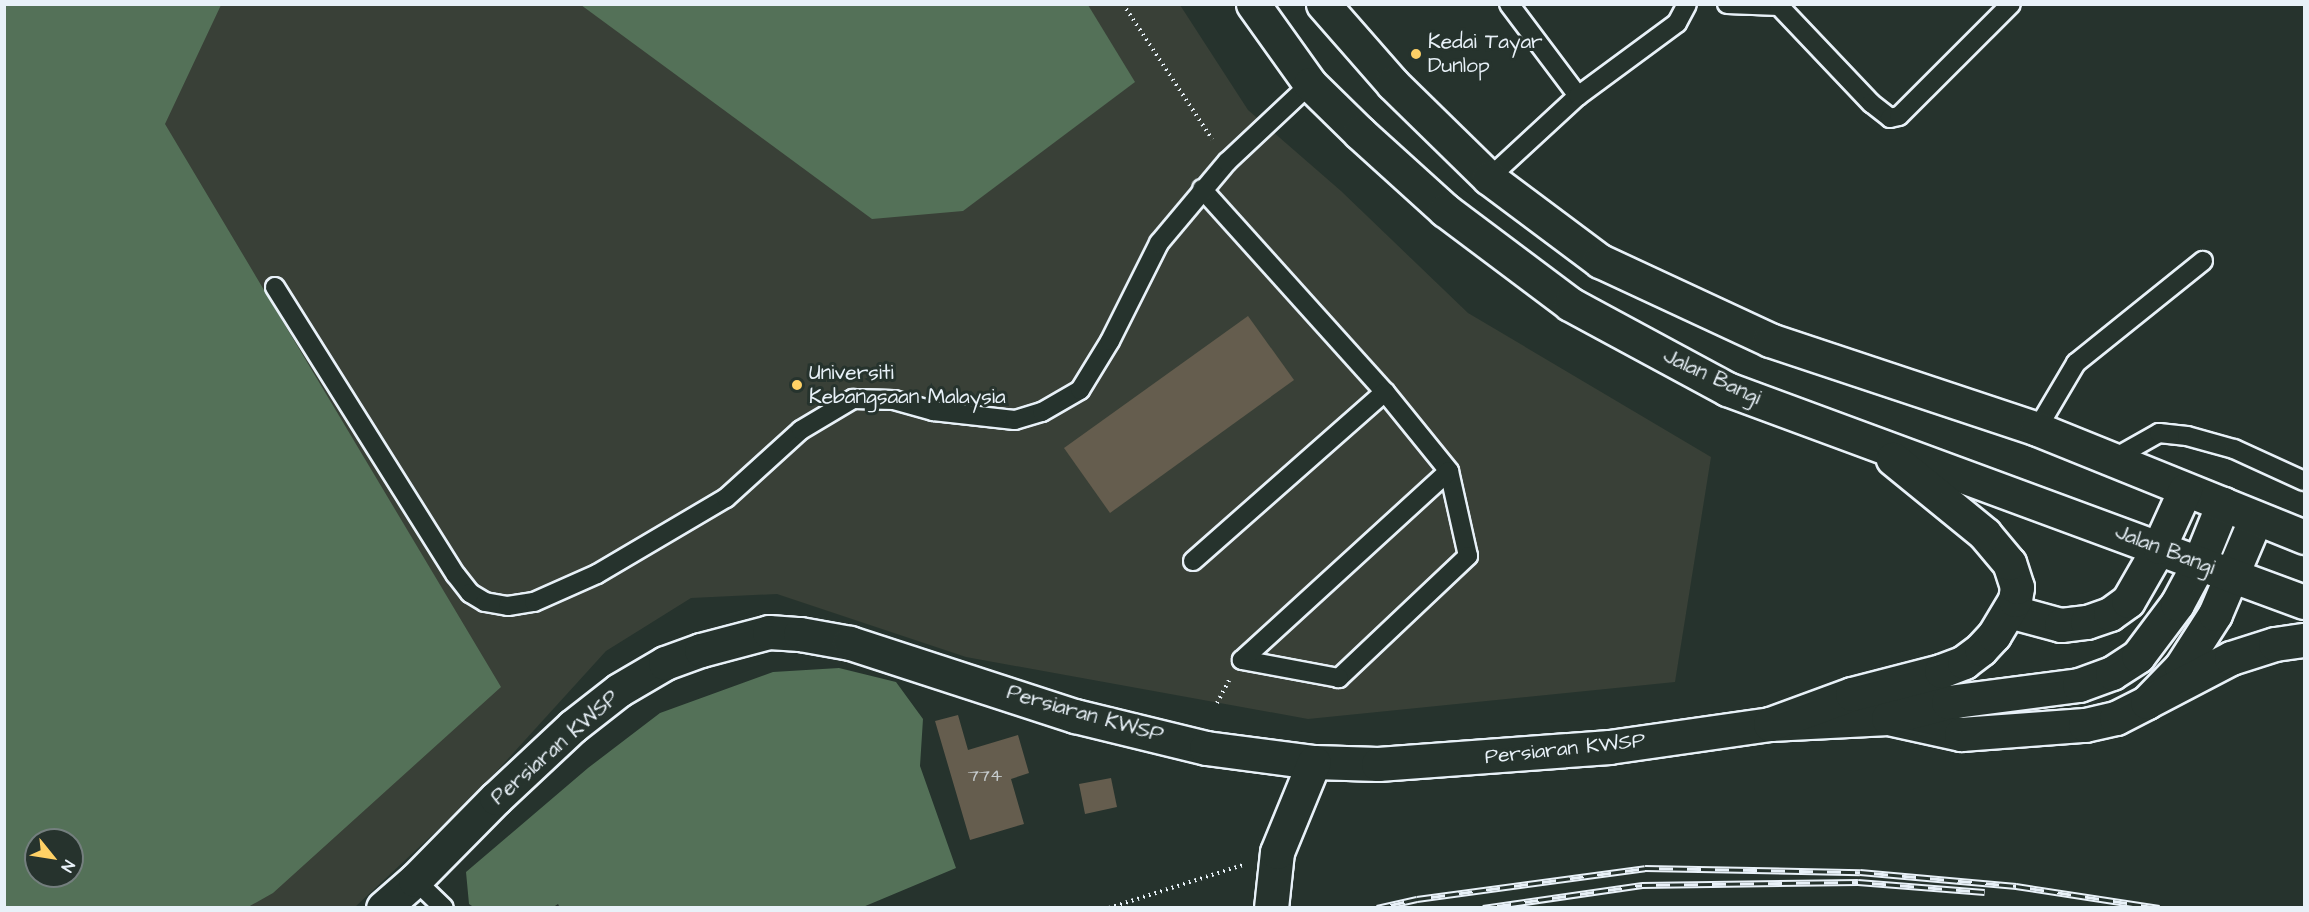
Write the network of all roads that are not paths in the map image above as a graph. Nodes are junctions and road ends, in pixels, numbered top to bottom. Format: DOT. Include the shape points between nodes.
graph roads {
  1 [pos="1253,4"];
  2 [pos="1323,4"];
  3 [pos="1509,4"];
  4 [pos="1687,4"];
  5 [pos="1727,4"];
  6 [pos="2011,4"];
  7 [pos="1780,5"];
  8 [pos="1310,84"];
  9 [pos="1578,96"];
  10 [pos="1489,178"];
  11 [pos="1202,189"];
  12 [pos="2203,261"];
  13 [pos="275,287"];
  14 [pos="1385,392"];
  15 [pos="2037,429"];
  16 [pos="1872,442"];
  17 [pos="2111,460"];
  18 [pos="1449,471"];
  19 [pos="2304,481"];
  20 [pos="2185,490"];
  21 [pos="2223,504"];
  22 [pos="2256,518"];
  23 [pos="2304,537"];
  24 [pos="2159,547"];
  25 [pos="1193,561"];
  26 [pos="2199,563"];
  27 [pos="2232,575"];
  28 [pos="2304,602"];
  29 [pos="2009,611"];
  30 [pos="2304,640"];
  31 [pos="2147,702"];
  32 [pos="1888,718"];
  33 [pos="1770,724"];
  34 [pos="1314,762"];
  35 [pos="415,880"];
  36 [pos="383,908"];
  37 [pos="444,908"];
  38 [pos="1271,908"];
  1 -- 8 [label="main road, Jalan Bangi"];
  2 -- 10 [label="main road" via="1393,84"];
  3 -- 9 [label="lane"];
  4 -- 9 [label="lane" via="1677,23"];
  5 -- 7 [label="lane"];
  6 -- 7 [label="lane" via="1899,116 1890,118 1871,103"];
  8 -- 11 [label="lane"];
  8 -- 16 [label="main road, Jalan Bangi" via="1445,210 1570,304 1727,389"];
  9 -- 10 [label="lane"];
  10 -- 15 [label="main road" via="1600,261 1759,335"];
  11 -- 13 [label="lane" via="1159,243 1110,341 1080,390 1042,412 1016,420 933,411 894,400 853,399 801,430 716,504 597,574 534,602 508,606 486,602 470,593 456,575"];
  11 -- 14 [label="lane"];
  12 -- 15 [label="lane" via="2076,363"];
  14 -- 18 [label="lane"];
  14 -- 25 [label="lane"];
  15 -- 17 [label="main road"];
  16 -- 24 [label="main road, Jalan Bangi"];
  16 -- 29 [label="main road" via="1985,534 2009,563 2017,587"];
  17 -- 19 [label="lane" via="2159,434 2187,436 2234,449"];
  17 -- 20 [label="main road"];
  18 -- 18 [label="lane" via="1468,556 1339,678 1242,660"];
  20 -- 21 [label="main road"];
  20 -- 24 [label="main road"];
  21 -- 22 [label="main road"];
  21 -- 26 [label="main road, Persiaran KWSP"];
  22 -- 23 [label="main road"];
  22 -- 27 [label="main road, Persiaran KWSP"];
  24 -- 26 [label="main road, Jalan Bangi"];
  24 -- 29 [label="main road" via="2128,601 2110,614 2061,625"];
  26 -- 27 [label="main road, Jalan Bangi"];
  26 -- 32 [label="main road, Persiaran KWSP" via="2177,604 2138,656 2112,673 2079,685 1948,702"];
  27 -- 28 [label="main road, Jalan Bangi"];
  27 -- 31 [label="main road, Persiaran KWSP" via="2215,614 2181,667"];
  29 -- 33 [label="main road" via="1988,642 1964,662 1852,694"];
  30 -- 31 [label="main road" via="2275,644 2231,658"];
  31 -- 32 [label="main road, Persiaran KWSP" via="2116,718 2085,725 1961,734"];
  32 -- 33 [label="main road, Persiaran KWSP"];
  33 -- 34 [label="main road, Persiaran KWSP" via="1609,747 1490,757 1378,764"];
  34 -- 35 [label="main road, Persiaran KWSP" via="1206,748 1076,716 850,643 769,632 665,663 620,690 573,726"];
  34 -- 38 [label="main road" via="1277,852"];
  35 -- 36 [label="main road, Persiaran KWSP"];
  35 -- 37 [label="lane"];
}
